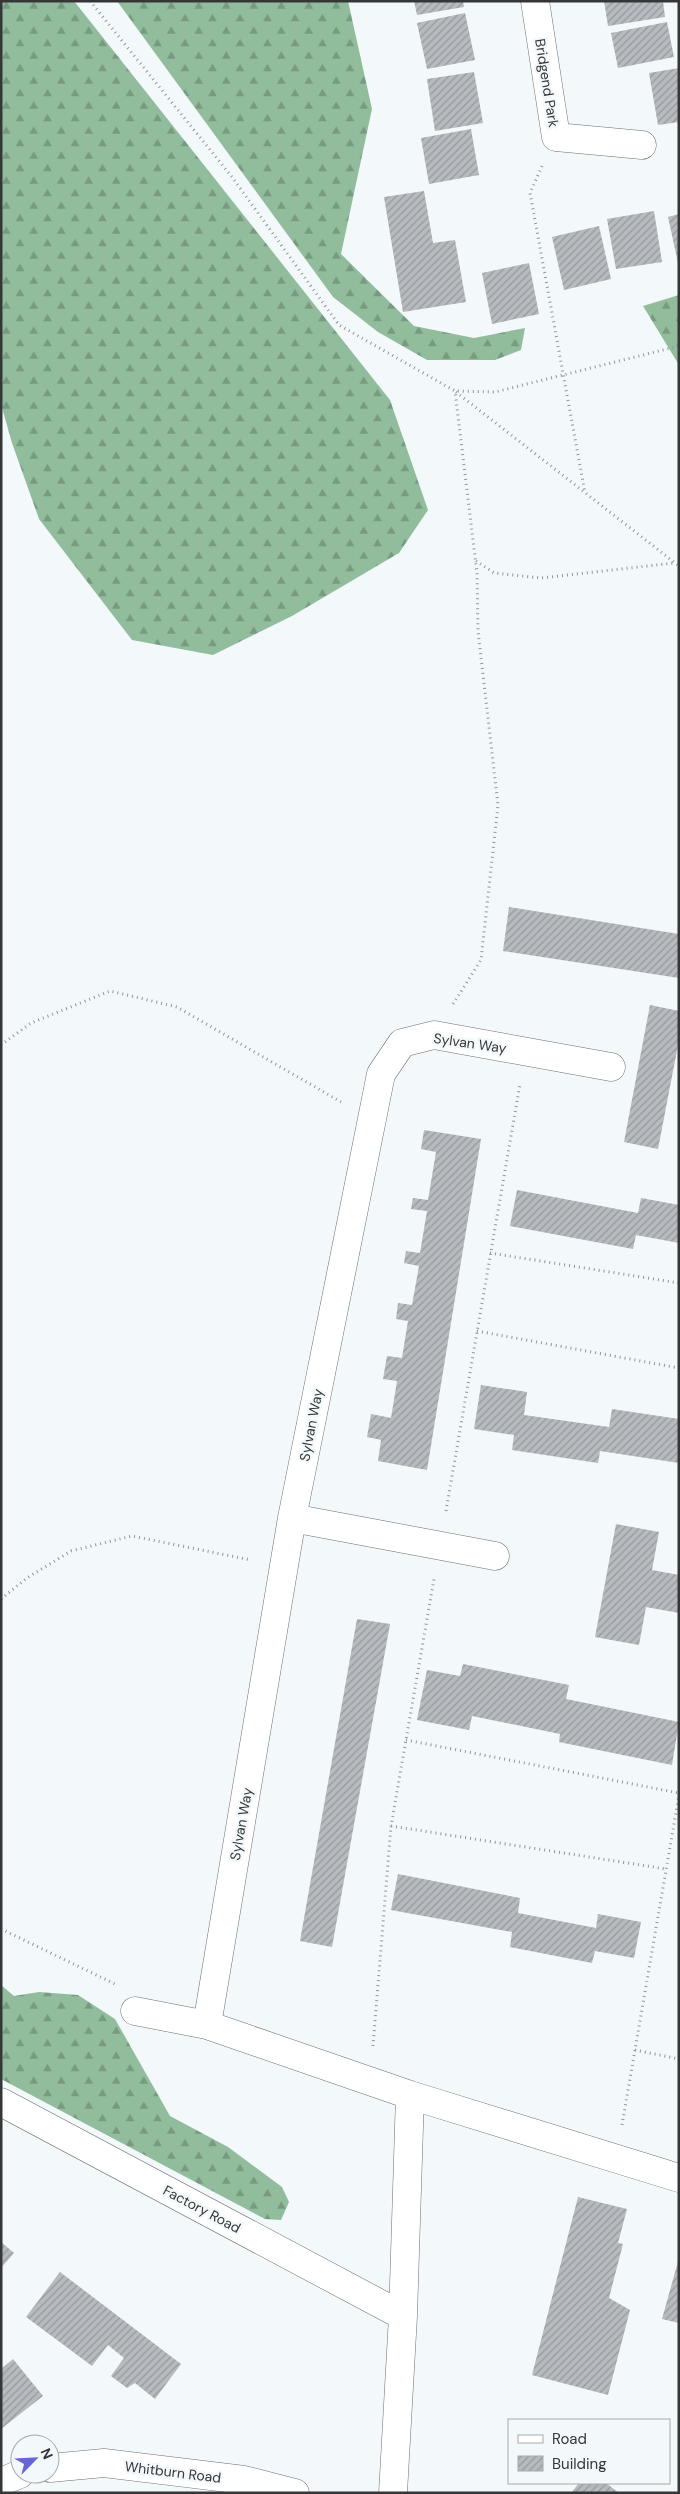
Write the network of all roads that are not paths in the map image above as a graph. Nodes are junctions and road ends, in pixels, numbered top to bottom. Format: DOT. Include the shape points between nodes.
graph roads {
  1 [pos="535,1"];
  2 [pos="642,145"];
  3 [pos="611,1067"];
  4 [pos="292,1518"];
  5 [pos="496,1556"];
  6 [pos="135,2011"];
  7 [pos="207,2025"];
  8 [pos="410,2095"];
  9 [pos="1,2102"];
  10 [pos="679,2178"];
  11 [pos="402,2316"];
  12 [pos="60,2467"];
  13 [pos="295,2493"];
  14 [pos="393,2493"];
  1 -- 2 [label="street, Bridgend Park" via="556,137"];
  3 -- 4 [label="street, Sylvan Way" via="434,1035 402,1043 381,1074"];
  4 -- 5 [label="street"];
  4 -- 7 [label="street, Sylvan Way"];
  6 -- 7 [label="street"];
  7 -- 8 [label="street"];
  8 -- 10 [label="street"];
  8 -- 11 [label="street"];
  9 -- 11 [label="street, Factory Road"];
  11 -- 14 [label="street"];
  12 -- 13 [label="street, Whitburn Road" via="104,2463 244,2480"];
}
